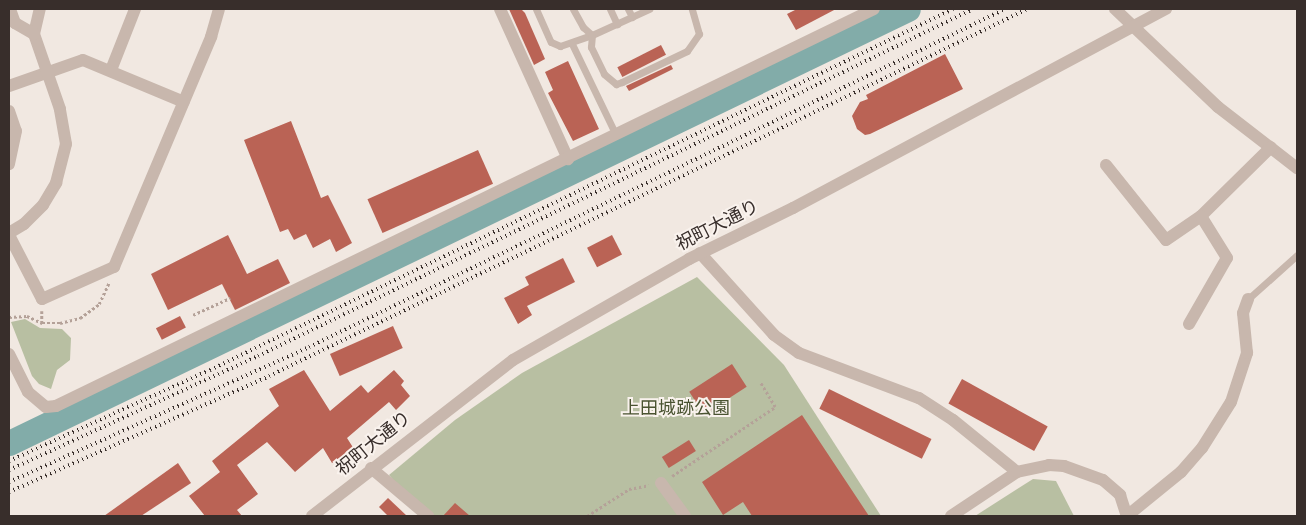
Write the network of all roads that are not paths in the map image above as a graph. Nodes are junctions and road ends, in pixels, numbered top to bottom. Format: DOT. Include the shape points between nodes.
graph roads {
  1 [pos="10,9"];
  2 [pos="40,9"];
  3 [pos="135,9"];
  4 [pos="219,9"];
  5 [pos="500,9"];
  6 [pos="536,9"];
  7 [pos="573,9"];
  8 [pos="610,9"];
  9 [pos="628,9"];
  10 [pos="692,9"];
  11 [pos="874,9"];
  12 [pos="1115,9"];
  13 [pos="1166,9"];
  14 [pos="645,10"];
  15 [pos="632,17"];
  16 [pos="617,24"];
  17 [pos="1131,25"];
  18 [pos="34,34"];
  19 [pos="592,35"];
  20 [pos="572,44"];
  21 [pos="111,70"];
  22 [pos="48,72"];
  23 [pos="9,86"];
  24 [pos="184,102"];
  25 [pos="9,112"];
  26 [pos="616,136"];
  27 [pos="1271,148"];
  28 [pos="568,159"];
  29 [pos="9,164"];
  30 [pos="1106,165"];
  31 [pos="1297,166"];
  32 [pos="1201,216"];
  33 [pos="9,234"];
  34 [pos="700,253"];
  35 [pos="1297,255"];
  36 [pos="1248,299"];
  37 [pos="1188,324"];
  38 [pos="9,354"];
  39 [pos="371,468"];
  40 [pos="1017,472"];
  41 [pos="661,483"];
  42 [pos="312,516"];
  43 [pos="428,516"];
  44 [pos="685,516"];
  45 [pos="951,516"];
  46 [pos="1127,516"];
  1 -- 18 [label="street" via="16,23"];
  2 -- 18 [label="street"];
  3 -- 21 [label="street"];
  4 -- 24 [label="street"];
  5 -- 28 [label="street"];
  6 -- 20 [label="lane" via="551,42 560,46"];
  7 -- 19 [label="lane" via="583,27"];
  8 -- 16 [label="lane"];
  9 -- 15 [label="lane"];
  10 -- 19 [label="lane" via="699,34 687,51 616,84 604,74 591,47"];
  11 -- 26 [label="street"];
  12 -- 17 [label="street"];
  13 -- 17 [label="street, 祝町大通り"];
  14 -- 15 [label="lane"];
  15 -- 16 [label="lane"];
  16 -- 19 [label="lane"];
  17 -- 27 [label="street" via="1218,107"];
  17 -- 34 [label="street, 祝町大通り" via="793,208"];
  18 -- 22 [label="street"];
  19 -- 20 [label="lane"];
  20 -- 26 [label="lane"];
  21 -- 22 [label="street" via="83,60"];
  21 -- 24 [label="street"];
  22 -- 23 [label="street"];
  22 -- 33 [label="street" via="64,128 63,164 43,205"];
  24 -- 33 [label="street" via="114,267 42,299"];
  25 -- 29 [label="street" via="16,131"];
  26 -- 28 [label="street"];
  27 -- 31 [label="street"];
  27 -- 32 [label="street"];
  28 -- 38 [label="street" via="56,406 46,408 28,392"];
  30 -- 32 [label="street" via="1166,240"];
  32 -- 37 [label="street" via="1227,258"];
  34 -- 39 [label="street, 祝町大通り" via="513,360"];
  34 -- 40 [label="street" via="774,335 798,354 919,398 953,420"];
  35 -- 36 [label="lane"];
  36 -- 46 [label="street" via="1243,313 1247,353 1231,402 1202,448 1181,472"];
  39 -- 42 [label="street, 祝町大通り"];
  39 -- 43 [label="street"];
  40 -- 45 [label="street"];
  40 -- 46 [label="street" via="1064,466 1094,475 1120,495"];
  41 -- 44 [label="street"];
}
